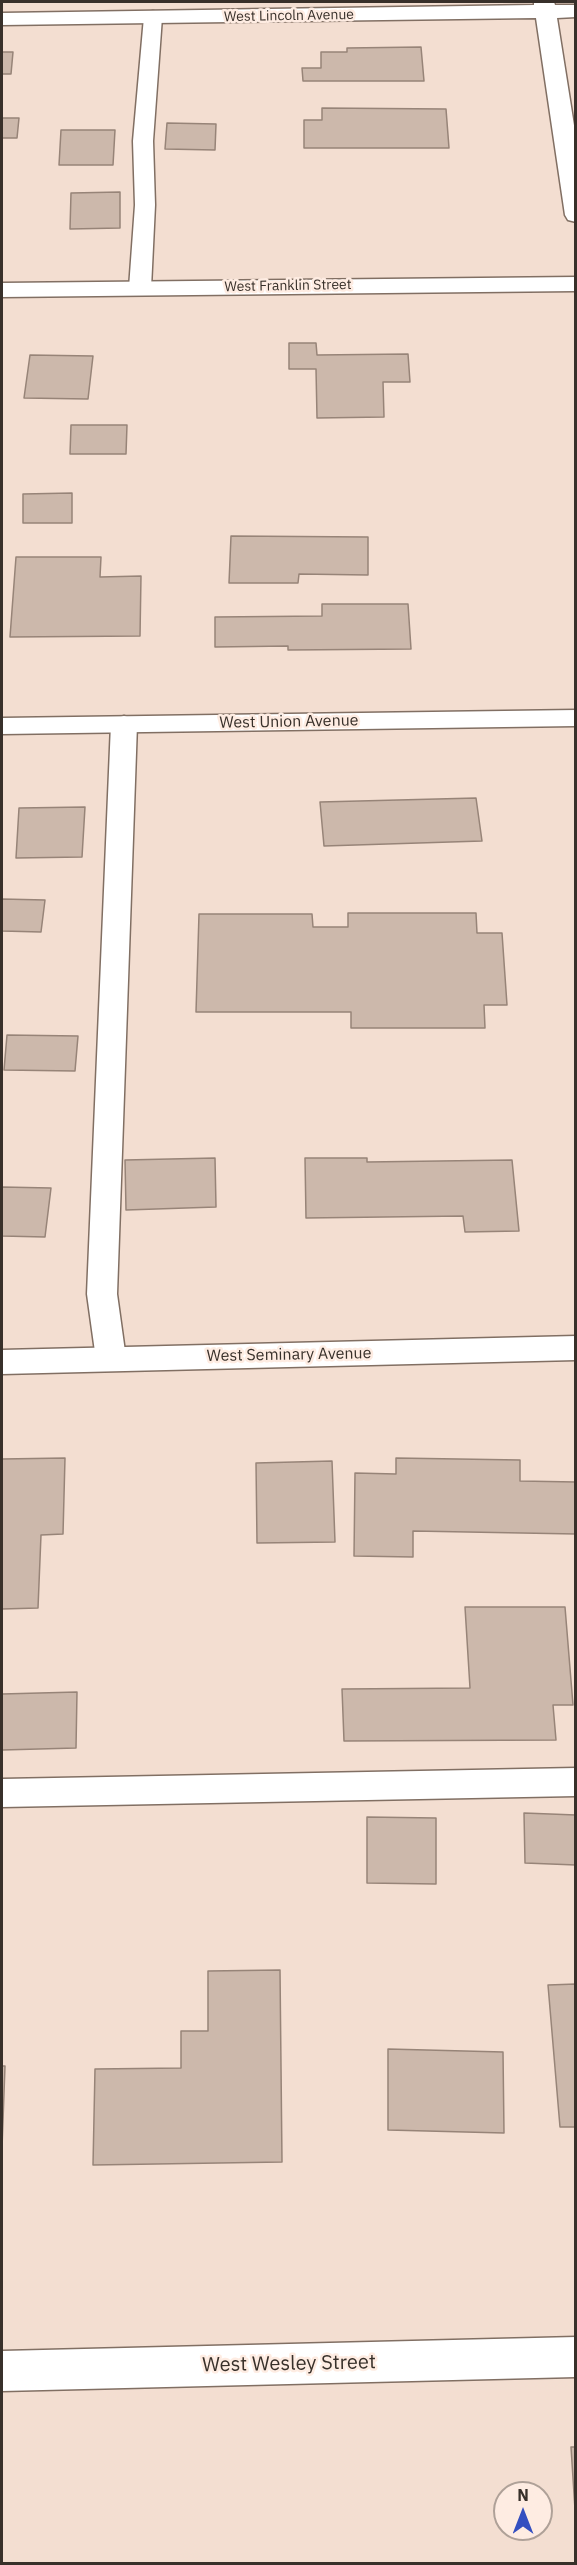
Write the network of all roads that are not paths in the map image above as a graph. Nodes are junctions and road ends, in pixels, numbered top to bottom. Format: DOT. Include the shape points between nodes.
graph roads {
  1 [pos="545,7"];
  2 [pos="576,11"];
  3 [pos="153,17"];
  4 [pos="2,19"];
  5 [pos="576,215"];
  6 [pos="576,284"];
  7 [pos="140,288"];
  8 [pos="2,290"];
  9 [pos="576,718"];
  10 [pos="124,724"];
  11 [pos="2,726"];
  12 [pos="576,1348"];
  13 [pos="111,1359"];
  14 [pos="2,1362"];
  15 [pos="576,1782"];
  16 [pos="2,1793"];
  17 [pos="576,2357"];
  18 [pos="2,2371"];
  1 -- 2 [label="street, West Lincoln Avenue"];
  1 -- 3 [label="street, West Lincoln Avenue"];
  1 -- 5 [label="street"];
  3 -- 4 [label="street, West Lincoln Avenue"];
  3 -- 7 [label="lane" via="143,141 145,204"];
  6 -- 7 [label="street, West Franklin Street"];
  7 -- 8 [label="street, West Franklin Street"];
  9 -- 10 [label="street, West Union Avenue"];
  10 -- 11 [label="street, West Union Avenue"];
  10 -- 13 [label="lane" via="102,1294"];
  12 -- 13 [label="street, West Seminary Avenue"];
  13 -- 14 [label="street, West Seminary Avenue"];
  15 -- 16 [label="lane"];
  17 -- 18 [label="street, West Wesley Street"];
}
